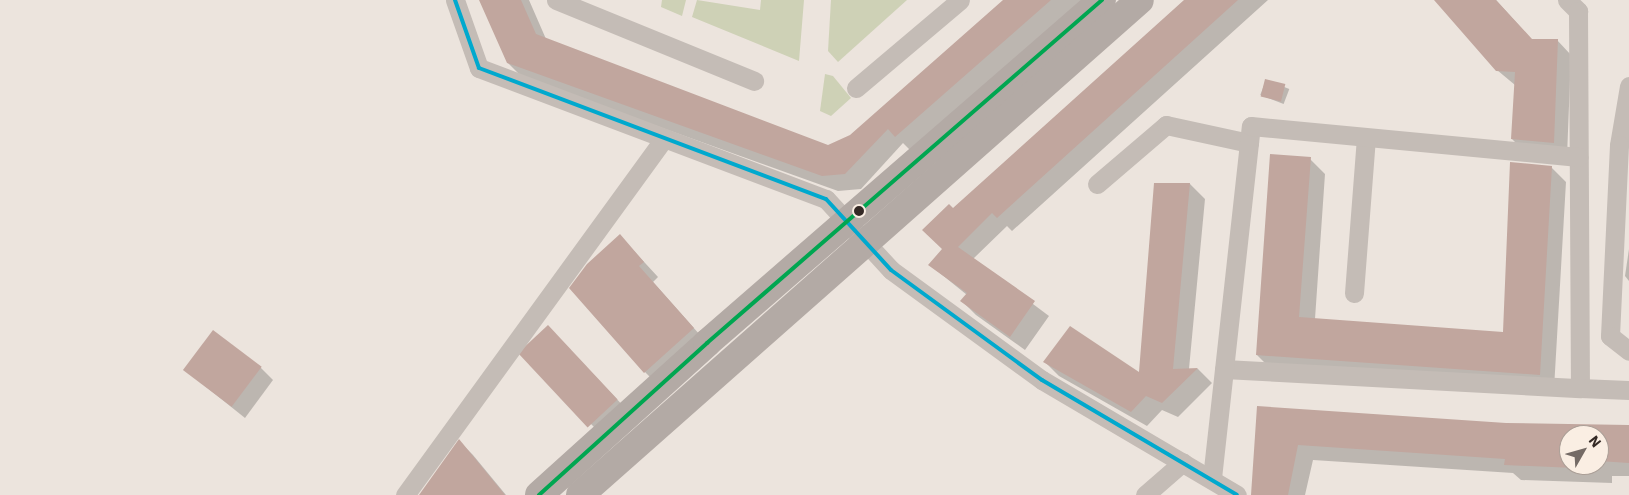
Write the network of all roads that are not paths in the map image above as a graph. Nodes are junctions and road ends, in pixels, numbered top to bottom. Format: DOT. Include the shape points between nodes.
graph roads {
  1 [pos="455,0"];
  2 [pos="556,0"];
  3 [pos="960,0"];
  4 [pos="1102,0"];
  5 [pos="1140,0"];
  6 [pos="1567,0"];
  7 [pos="754,81"];
  8 [pos="1629,86"];
  9 [pos="856,88"];
  10 [pos="664,138"];
  11 [pos="1366,138"];
  12 [pos="1249,143"];
  13 [pos="1624,147"];
  14 [pos="1579,157"];
  15 [pos="1097,184"];
  16 [pos="847,222"];
  17 [pos="864,242"];
  18 [pos="1354,292"];
  19 [pos="1629,351"];
  20 [pos="1224,369"];
  21 [pos="1580,388"];
  22 [pos="1629,390"];
  23 [pos="1183,462"];
  24 [pos="1212,478"];
  25 [pos="405,495"];
  26 [pos="540,495"];
  27 [pos="580,495"];
  28 [pos="1144,495"];
  29 [pos="1236,495"];
  1 -- 10 [label="street" via="479,68"];
  2 -- 7 [label="street"];
  3 -- 9 [label="street"];
  4 -- 16 [label="main road"];
  5 -- 17 [label="main road"];
  6 -- 14 [label="street" via="1578,12"];
  8 -- 13 [label="street"];
  10 -- 16 [label="street" via="826,199"];
  10 -- 25 [label="street"];
  11 -- 12 [label="street" via="1251,126"];
  11 -- 14 [label="street"];
  11 -- 18 [label="street"];
  12 -- 15 [label="street" via="1166,125"];
  12 -- 20 [label="street"];
  13 -- 19 [label="street" via="1610,336"];
  14 -- 21 [label="street"];
  16 -- 17 [label="street"];
  16 -- 26 [label="main road"];
  17 -- 23 [label="street" via="891,270 1042,380"];
  17 -- 27 [label="main road"];
  20 -- 21 [label="street"];
  20 -- 24 [label="street"];
  21 -- 22 [label="street"];
  23 -- 24 [label="street"];
  23 -- 28 [label="street"];
  24 -- 29 [label="street"];
}
